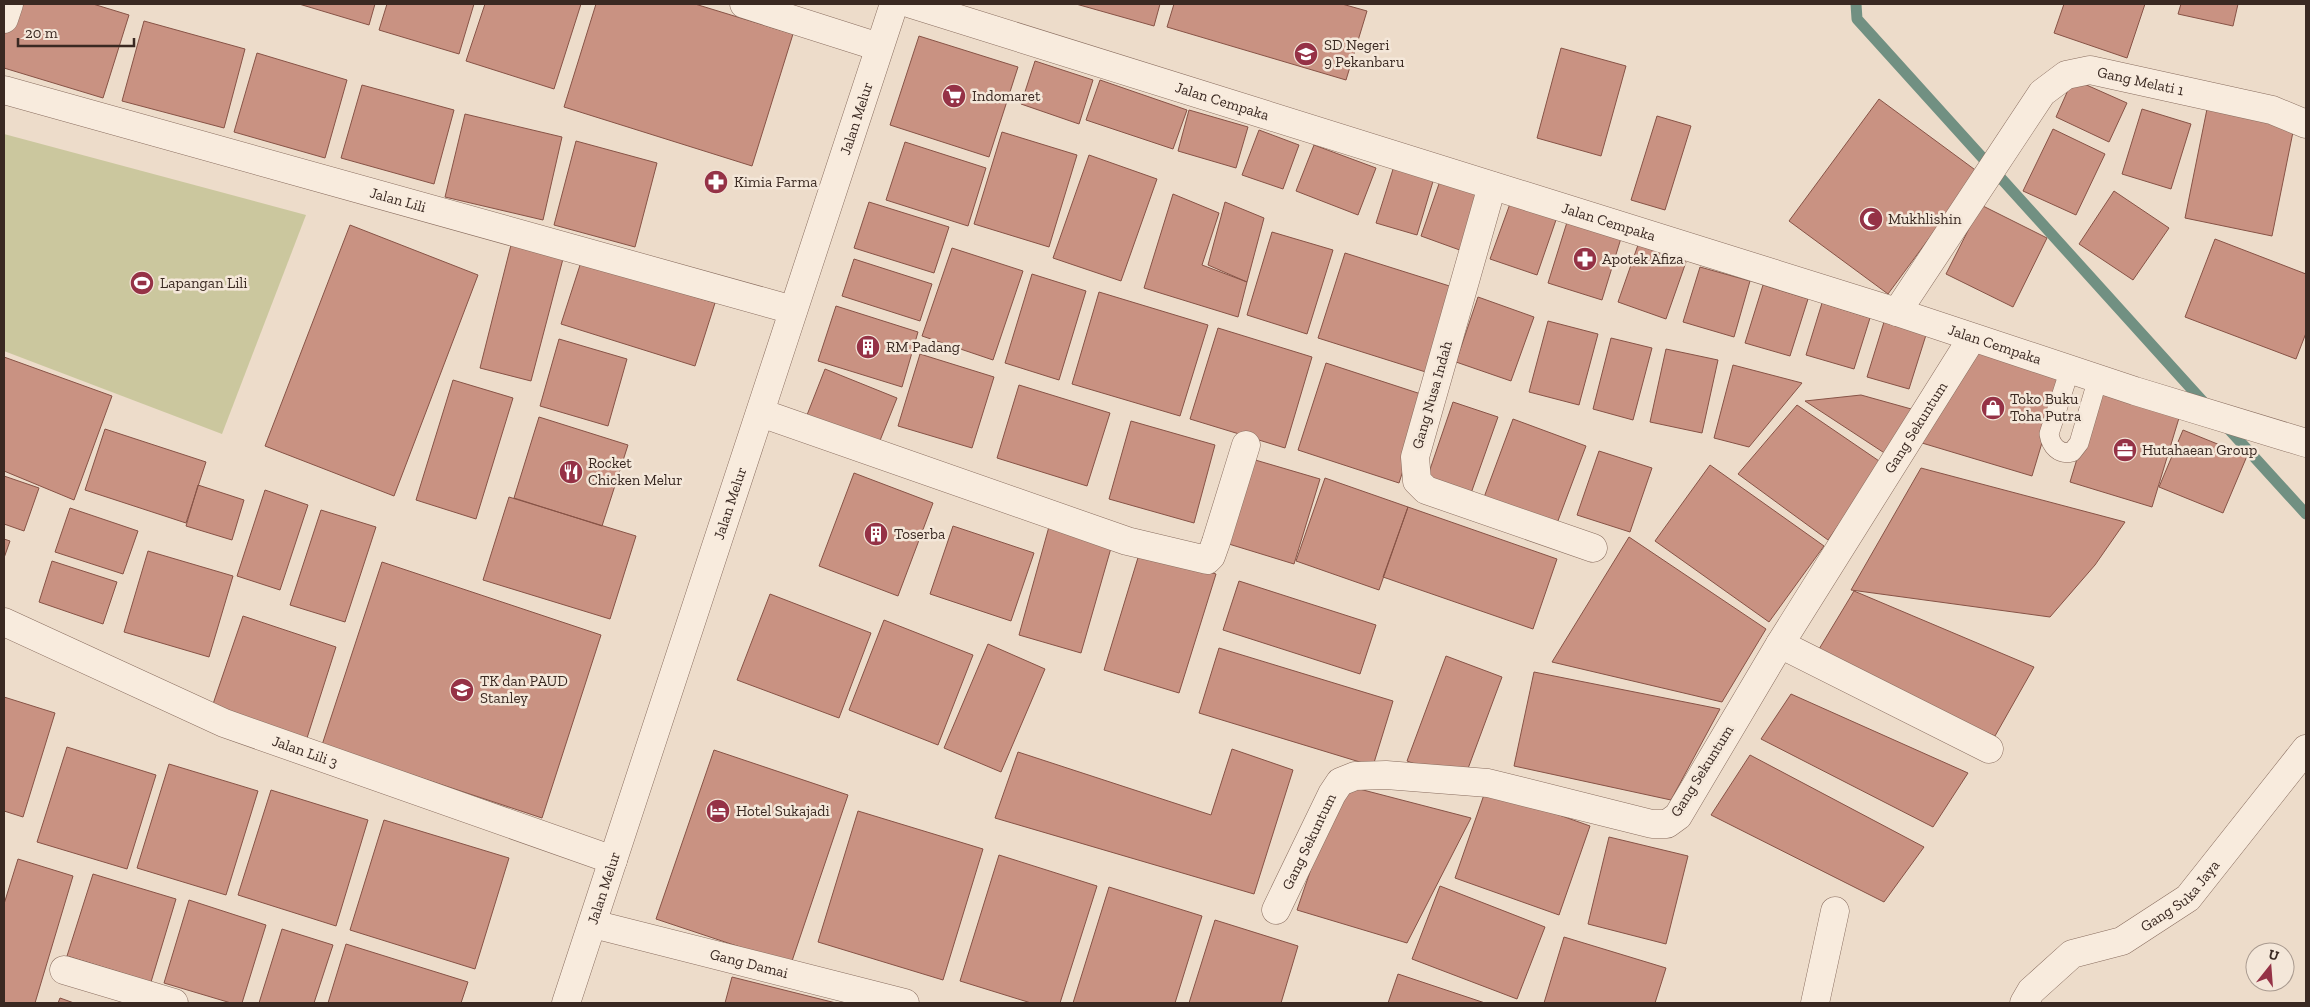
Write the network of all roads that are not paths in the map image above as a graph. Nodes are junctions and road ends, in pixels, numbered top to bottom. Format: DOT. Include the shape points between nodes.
graph roads {
  1 [pos="9,4"];
  2 [pos="744,4"];
  3 [pos="894,4"];
  4 [pos="910,4"];
  5 [pos="4,19"];
  6 [pos="878,47"];
  7 [pos="4,90"];
  8 [pos="2306,124"];
  9 [pos="1492,186"];
  10 [pos="793,310"];
  11 [pos="1896,312"];
  12 [pos="1972,338"];
  13 [pos="2070,369"];
  14 [pos="2098,378"];
  15 [pos="761,413"];
  16 [pos="2306,443"];
  17 [pos="1246,445"];
  18 [pos="1593,548"];
  19 [pos="4,622"];
  20 [pos="1780,644"];
  21 [pos="1989,749"];
  22 [pos="2306,749"];
  23 [pos="613,860"];
  24 [pos="1276,910"];
  25 [pos="1835,911"];
  26 [pos="593,924"];
  27 [pos="64,970"];
  28 [pos="174,1003"];
  29 [pos="566,1003"];
  30 [pos="905,1003"];
  31 [pos="1815,1003"];
  32 [pos="2024,1003"];
  1 -- 5 [label="street"];
  2 -- 6 [label="street"];
  3 -- 6 [label="street, Jalan Melur"];
  4 -- 9 [label="street, Jalan Cempaka"];
  6 -- 10 [label="street, Jalan Melur"];
  7 -- 10 [label="street, Jalan Lili"];
  8 -- 11 [label="street, Gang Melati 1" via="2272,110 2090,70 2066,75 2042,93"];
  9 -- 11 [label="street, Jalan Cempaka"];
  9 -- 18 [label="street, Gang Nusa Indah" via="1415,457 1417,481 1426,490"];
  10 -- 15 [label="street, Jalan Melur"];
  11 -- 12 [label="street, Jalan Cempaka"];
  12 -- 13 [label="street, Jalan Cempaka"];
  12 -- 20 [label="street, Gang Sekuntum"];
  13 -- 14 [label="street, Jalan Cempaka"];
  13 -- 14 [label="lane" via="2049,434 2055,448 2066,453 2072,452 2079,443"];
  14 -- 16 [label="street, Jalan Cempaka"];
  15 -- 17 [label="street" via="1127,541 1201,560 1211,556"];
  15 -- 23 [label="street, Jalan Melur"];
  19 -- 23 [label="street, Jalan Lili 3" via="224,723"];
  20 -- 21 [label="street"];
  20 -- 24 [label="street, Gang Sekuntum" via="1678,816 1667,824 1652,824 1488,783 1386,775 1355,776 1340,782 1332,794"];
  22 -- 32 [label="street, Gang Suka Jaya" via="2188,898 2122,941 2072,954 2031,991"];
  23 -- 26 [label="street, Jalan Melur"];
  25 -- 31 [label="street"];
  26 -- 29 [label="street, Jalan Melur"];
  26 -- 30 [label="street, Gang Damai"];
  27 -- 28 [label="street"];
}
